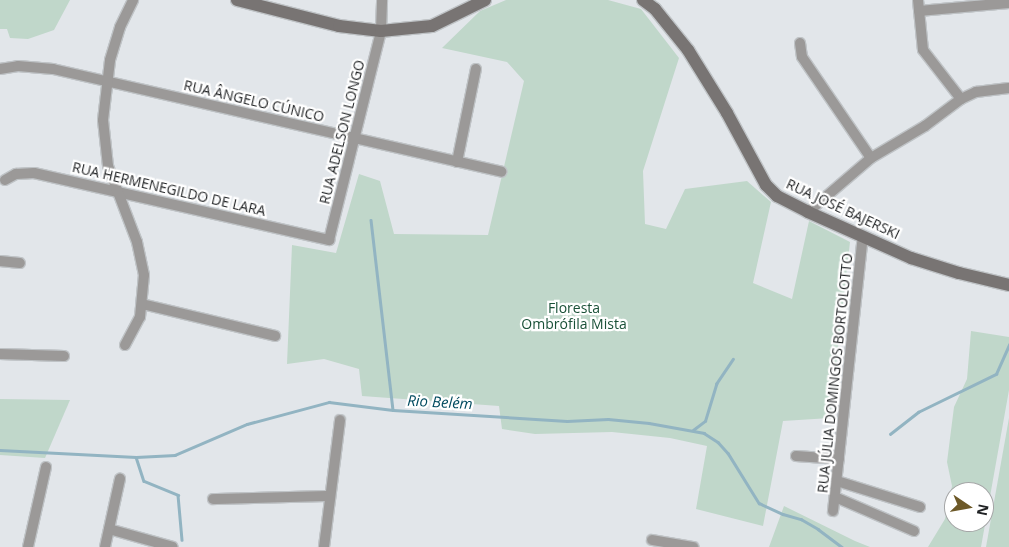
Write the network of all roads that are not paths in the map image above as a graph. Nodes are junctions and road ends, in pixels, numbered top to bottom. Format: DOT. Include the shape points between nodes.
graph roads {
  1 [pos="133,0"];
  2 [pos="237,0"];
  3 [pos="382,0"];
  4 [pos="485,0"];
  5 [pos="643,0"];
  6 [pos="918,0"];
  7 [pos="1009,3"];
  8 [pos="655,4"];
  9 [pos="919,11"];
  10 [pos="381,31"];
  11 [pos="800,43"];
  12 [pos="0,69"];
  13 [pos="476,69"];
  14 [pos="106,81"];
  15 [pos="1009,88"];
  16 [pos="961,99"];
  17 [pos="355,138"];
  18 [pos="871,158"];
  19 [pos="457,162"];
  20 [pos="501,172"];
  21 [pos="5,180"];
  22 [pos="116,192"];
  23 [pos="808,212"];
  24 [pos="863,237"];
  25 [pos="330,240"];
  26 [pos="0,261"];
  27 [pos="20,263"];
  28 [pos="1009,285"];
  29 [pos="142,304"];
  30 [pos="275,336"];
  31 [pos="126,345"];
  32 [pos="0,354"];
  33 [pos="64,356"];
  34 [pos="340,420"];
  35 [pos="796,456"];
  36 [pos="839,459"];
  37 [pos="46,467"];
  38 [pos="120,479"];
  39 [pos="836,481"];
  40 [pos="330,496"];
  41 [pos="835,497"];
  42 [pos="213,499"];
  43 [pos="920,507"];
  44 [pos="833,511"];
  45 [pos="109,529"];
  46 [pos="914,531"];
  47 [pos="652,540"];
  48 [pos="28,547"];
  49 [pos="105,547"];
  50 [pos="173,547"];
  51 [pos="324,547"];
  52 [pos="693,547"];
  1 -- 14 [label="street" via="115,43"];
  2 -- 10 [label="main road" via="339,26"];
  3 -- 10 [label="street, RUA ADELSON LONGO"];
  4 -- 10 [label="main road" via="432,26"];
  5 -- 8 [label="main road, RUA JOSÉ BAJERSKI"];
  6 -- 9 [label="street"];
  7 -- 9 [label="street"];
  8 -- 23 [label="main road, RUA JOSÉ BAJERSKI" via="707,80 766,185 787,203"];
  9 -- 16 [label="street" via="923,50"];
  10 -- 17 [label="street, RUA ADELSON LONGO"];
  11 -- 18 [label="street" via="802,57"];
  12 -- 14 [label="street, RUA ÂNGELO CÚNICO" via="37,67"];
  13 -- 19 [label="street"];
  14 -- 17 [label="street, RUA ÂNGELO CÚNICO"];
  14 -- 22 [label="street" via="103,136"];
  15 -- 16 [label="street" via="976,92"];
  16 -- 18 [label="street" via="925,126"];
  17 -- 19 [label="street, RUA ÂNGELO CÚNICO"];
  17 -- 25 [label="street, RUA ADELSON LONGO"];
  18 -- 23 [label="street"];
  19 -- 20 [label="street, RUA ÂNGELO CÚNICO"];
  21 -- 22 [label="street, RUA HERMENEGILDO DE LARA" via="16,174 34,172"];
  22 -- 25 [label="street, RUA HERMENEGILDO DE LARA"];
  22 -- 29 [label="street" via="140,251 144,274"];
  23 -- 24 [label="main road, RUA JOSÉ BAJERSKI"];
  24 -- 28 [label="main road, RUA JOSÉ BAJERSKI" via="935,266"];
  24 -- 36 [label="street, RUA JÚLIA DOMINGOS BORTOLOTTO"];
  26 -- 27 [label="street"];
  29 -- 30 [label="street"];
  29 -- 31 [label="street" via="136,328"];
  32 -- 33 [label="street"];
  34 -- 40 [label="street"];
  35 -- 36 [label="street"];
  36 -- 39 [label="street, RUA JÚLIA DOMINGOS BORTOLOTTO"];
  37 -- 48 [label="street"];
  38 -- 45 [label="street"];
  39 -- 41 [label="street, RUA JÚLIA DOMINGOS BORTOLOTTO"];
  39 -- 43 [label="street"];
  40 -- 42 [label="street"];
  40 -- 51 [label="street"];
  41 -- 44 [label="street, RUA JÚLIA DOMINGOS BORTOLOTTO"];
  41 -- 46 [label="street"];
  45 -- 49 [label="street"];
  45 -- 50 [label="street"];
  47 -- 52 [label="street"];
}
